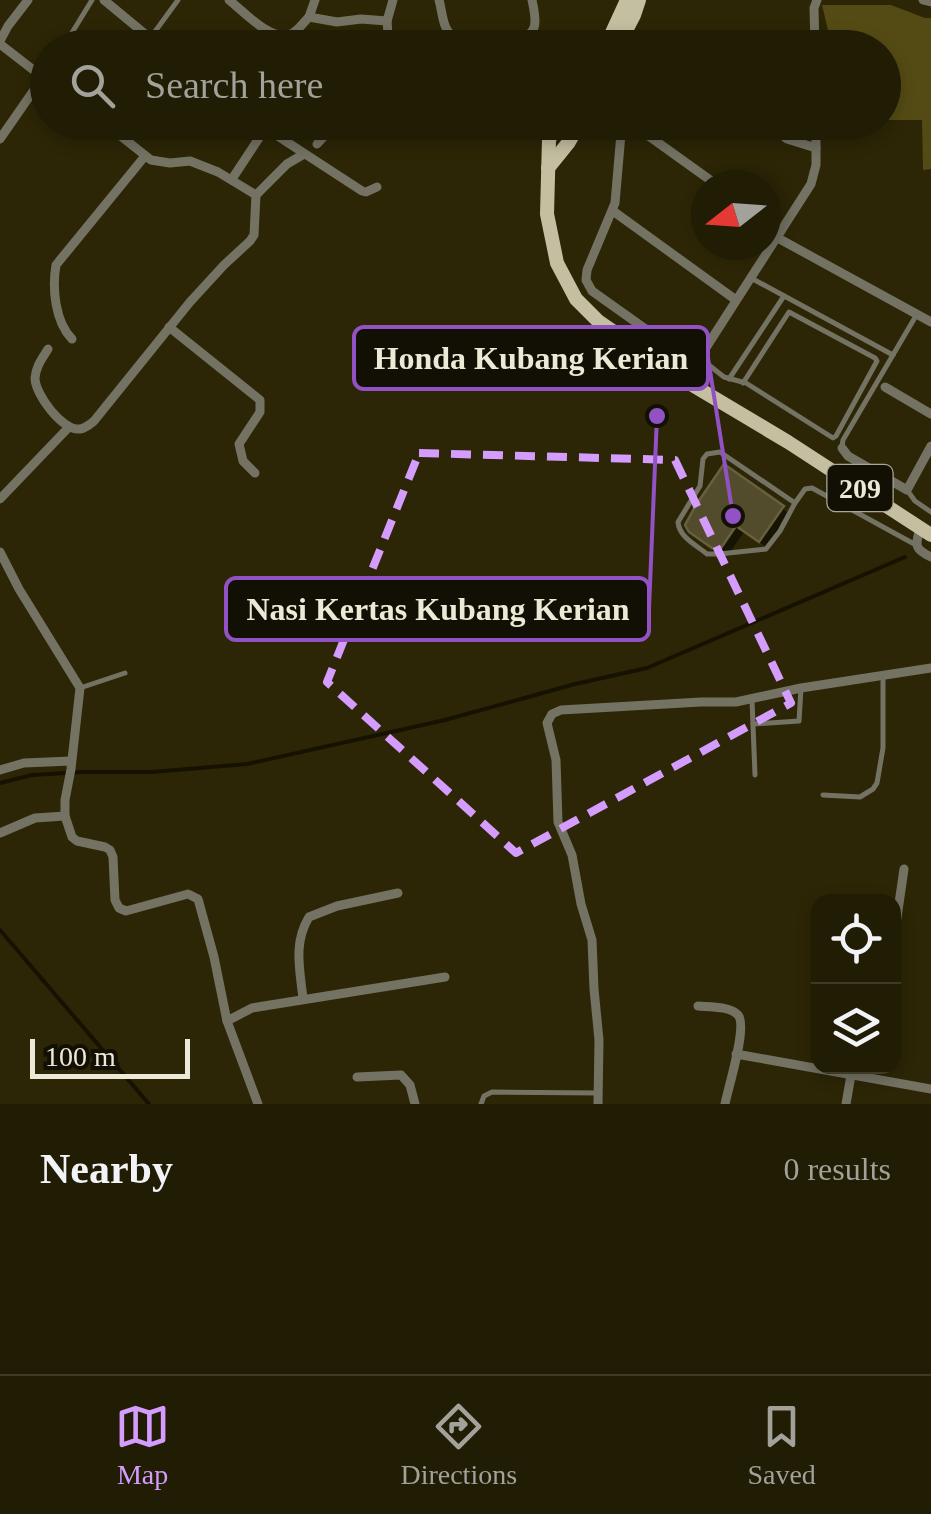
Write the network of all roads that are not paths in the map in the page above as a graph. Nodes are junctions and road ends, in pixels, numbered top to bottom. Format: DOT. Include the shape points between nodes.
graph roads {
  1 [pos="28,0"];
  2 [pos="92,0"];
  3 [pos="104,0"];
  4 [pos="178,0"];
  5 [pos="228,0"];
  6 [pos="315,0"];
  7 [pos="393,0"];
  8 [pos="439,0"];
  9 [pos="532,0"];
  10 [pos="627,0"];
  11 [pos="639,0"];
  12 [pos="818,0"];
  13 [pos="923,0"];
  14 [pos="931,2"];
  15 [pos="308,17"];
  16 [pos="387,22"];
  17 [pos="74,30"];
  18 [pos="140,30"];
  19 [pos="156,30"];
  20 [pos="267,30"];
  21 [pos="297,30"];
  22 [pos="388,30"];
  23 [pos="447,30"];
  24 [pos="534,30"];
  25 [pos="614,30"];
  26 [pos="627,30"];
  27 [pos="815,30"];
  28 [pos="0,43"];
  29 [pos="30,65"];
  30 [pos="30,98"];
  31 [pos="0,139"];
  32 [pos="125,140"];
  33 [pos="257,140"];
  34 [pos="286,140"];
  35 [pos="321,140"];
  36 [pos="549,140"];
  37 [pos="571,140"];
  38 [pos="621,140"];
  39 [pos="654,140"];
  40 [pos="793,140"];
  41 [pos="816,140"];
  42 [pos="317,144"];
  43 [pos="816,148"];
  44 [pos="304,154"];
  45 [pos="145,156"];
  46 [pos="548,168"];
  47 [pos="696,170"];
  48 [pos="232,180"];
  49 [pos="377,187"];
  50 [pos="256,196"];
  51 [pos="613,211"];
  52 [pos="781,229"];
  53 [pos="781,236"];
  54 [pos="761,260"];
  55 [pos="750,278"];
  56 [pos="784,296"];
  57 [pos="736,300"];
  58 [pos="917,314"];
  59 [pos="931,322"];
  60 [pos="169,328"];
  61 [pos="72,339"];
  62 [pos="48,349"];
  63 [pos="893,354"];
  64 [pos="700,357"];
  65 [pos="729,379"];
  66 [pos="743,383"];
  67 [pos="885,387"];
  68 [pos="931,414"];
  69 [pos="69,427"];
  70 [pos="931,446"];
  71 [pos="842,448"];
  72 [pos="255,473"];
  73 [pos="907,490"];
  74 [pos="0,499"];
  75 [pos="795,503"];
  76 [pos="931,512"];
  77 [pos="925,531"];
  78 [pos="916,545"];
  79 [pos="0,552"];
  80 [pos="931,558"];
  81 [pos="931,668"];
  82 [pos="125,673"];
  83 [pos="883,674"];
  84 [pos="80,688"];
  85 [pos="801,688"];
  86 [pos="752,700"];
  87 [pos="753,724"];
  88 [pos="71,765"];
  89 [pos="0,770"];
  90 [pos="755,775"];
  91 [pos="823,795"];
  92 [pos="65,816"];
  93 [pos="0,833"];
  94 [pos="904,869"];
  95 [pos="398,893"];
  96 [pos="900,894"];
  97 [pos="445,977"];
  98 [pos="303,999"];
  99 [pos="698,1006"];
  100 [pos="227,1020"];
  101 [pos="736,1054"];
  102 [pos="811,1067"];
  103 [pos="850,1074"];
  104 [pos="874,1074"];
  105 [pos="356,1077"];
  106 [pos="931,1088"];
  107 [pos="599,1098"];
  108 [pos="258,1104"];
  109 [pos="415,1104"];
  110 [pos="481,1104"];
  111 [pos="725,1104"];
  112 [pos="846,1104"];
  1 -- 28 [label="street"];
  2 -- 17 [label="lane"];
  3 -- 18 [label="street"];
  4 -- 19 [label="lane"];
  5 -- 20 [label="street"];
  6 -- 15 [label="street"];
  7 -- 16 [label="street"];
  8 -- 23 [label="street"];
  9 -- 24 [label="street"];
  10 -- 25 [label="main road"];
  11 -- 26 [label="main road"];
  12 -- 27 [label="street"];
  13 -- 14 [label="street"];
  15 -- 16 [label="street"];
  15 -- 21 [label="street"];
  16 -- 22 [label="street"];
  28 -- 29 [label="street"];
  30 -- 31 [label="street"];
  32 -- 45 [label="street"];
  33 -- 48 [label="street"];
  34 -- 44 [label="street"];
  35 -- 42 [label="street"];
  36 -- 46 [label="main road, 209"];
  37 -- 46 [label="main road"];
  38 -- 51 [label="street"];
  39 -- 47 [label="street"];
  40 -- 43 [label="street"];
  41 -- 43 [label="street"];
  43 -- 52 [label="street" via="810,184"];
  44 -- 49 [label="street" via="362,192"];
  44 -- 50 [label="street"];
  45 -- 48 [label="street" via="159,163 190,161"];
  45 -- 61 [label="street" via="56,265 58,308"];
  46 -- 77 [label="main road, 209" via="547,214 557,263 576,299 598,321"];
  48 -- 50 [label="street"];
  50 -- 60 [label="street" via="250,242"];
  51 -- 57 [label="street"];
  51 -- 64 [label="street" via="586,270 592,291 675,350"];
  53 -- 58 [label="street"];
  54 -- 55 [label="street"];
  55 -- 56 [label="lane"];
  55 -- 57 [label="street"];
  56 -- 63 [label="lane"];
  56 -- 65 [label="lane"];
  57 -- 64 [label="street"];
  58 -- 59 [label="street"];
  58 -- 63 [label="lane"];
  60 -- 69 [label="street" via="94,421"];
  60 -- 72 [label="street" via="260,400 260,412 239,444"];
  62 -- 69 [label="street" via="37,366 36,387"];
  63 -- 71 [label="lane"];
  64 -- 65 [label="lane"];
  65 -- 66 [label="lane"];
  66 -- 66 [label="lane" via="832,438 877,361 790,312"];
  67 -- 68 [label="street"];
  69 -- 74 [label="street"];
  70 -- 73 [label="street"];
  71 -- 73 [label="street"];
  73 -- 76 [label="lane"];
  75 -- 75 [label="lane" via="713,452 703,459 700,486 678,527 707,554 759,551 771,545"];
  75 -- 78 [label="lane" via="812,488"];
  77 -- 78 [label="street"];
  78 -- 80 [label="street"];
  79 -- 84 [label="street"];
  81 -- 83 [label="street"];
  82 -- 84 [label="lane"];
  83 -- 85 [label="street"];
  83 -- 91 [label="lane" via="877,783 860,797"];
  84 -- 88 [label="street"];
  85 -- 86 [label="street"];
  85 -- 87 [label="lane" via="799,721"];
  86 -- 87 [label="lane"];
  86 -- 107 [label="street" via="561,710 548,723 558,822 592,940"];
  87 -- 90 [label="lane"];
  88 -- 89 [label="street"];
  88 -- 92 [label="street"];
  92 -- 93 [label="street" via="35,818"];
  92 -- 100 [label="street" via="77,841 110,850 119,908 188,894 198,900"];
  94 -- 96 [label="street"];
  95 -- 98 [label="street" via="309,917 299,940"];
  97 -- 98 [label="street"];
  98 -- 100 [label="street"];
  99 -- 101 [label="street" via="736,1012 742,1024"];
  100 -- 108 [label="street"];
  101 -- 102 [label="street"];
  101 -- 111 [label="street"];
  103 -- 112 [label="street"];
  104 -- 106 [label="street"];
  105 -- 109 [label="street" via="401,1075"];
  107 -- 110 [label="lane" via="492,1092"];
}
